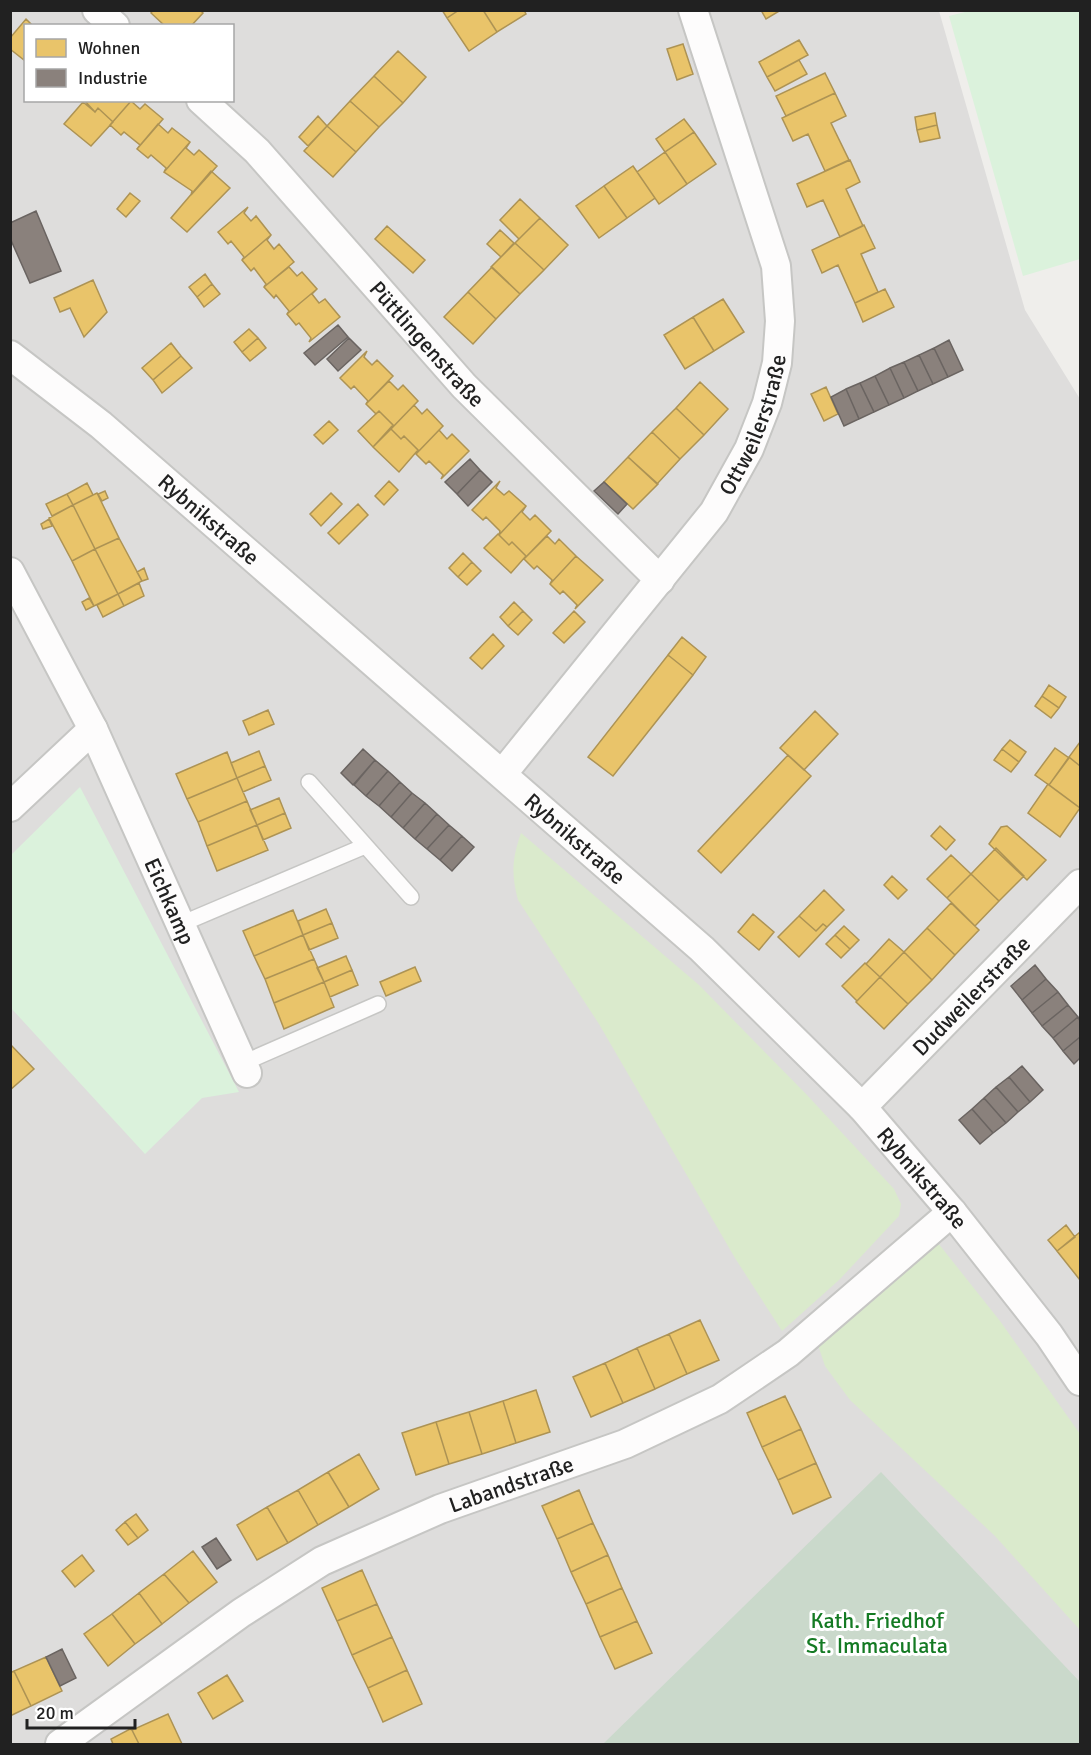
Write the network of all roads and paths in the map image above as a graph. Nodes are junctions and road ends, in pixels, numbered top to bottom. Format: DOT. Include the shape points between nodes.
graph roads {
  1 [pos="97,10"];
  2 [pos="693,10"];
  3 [pos="113,24"];
  4 [pos="203,102"];
  5 [pos="10,355"];
  6 [pos="10,572"];
  7 [pos="660,580"];
  8 [pos="93,729"];
  9 [pos="502,773"];
  10 [pos="309,782"];
  11 [pos="10,807"];
  12 [pos="365,846"];
  13 [pos="1080,884"];
  14 [pos="411,897"];
  15 [pos="181,924"];
  16 [pos="378,1004"];
  17 [pos="245,1068"];
  18 [pos="862,1107"];
  19 [pos="952,1212"];
  20 [pos="1080,1381"];
  21 [pos="60,1744"];
  1 -- 3 [label="street"];
  2 -- 7 [label="street, Ottweilerstraße" via="776,266 780,321 777,363 749,449 714,512"];
  4 -- 7 [label="street, Püttlingenstraße" via="257,151 464,386"];
  5 -- 9 [label="street, Rybnikstraße" via="102,425"];
  6 -- 8 [label="street, Eichkamp"];
  7 -- 9 [label="street, Ottweilerstraße"];
  8 -- 11 [label="street"];
  8 -- 15 [label="street, Eichkamp"];
  9 -- 18 [label="street, Rybnikstraße" via="702,949"];
  10 -- 12 [label="lane"];
  12 -- 14 [label="lane"];
  12 -- 15 [label="lane"];
  13 -- 18 [label="street, Dudweilerstraße"];
  15 -- 17 [label="street, Eichkamp"];
  16 -- 17 [label="lane"];
  18 -- 19 [label="street, Rybnikstraße"];
  19 -- 20 [label="street, Rybnikstraße" via="1049,1335"];
  19 -- 21 [label="street, Labandstraße" via="788,1353 720,1399 625,1444 440,1509 322,1561 241,1613"];
}
